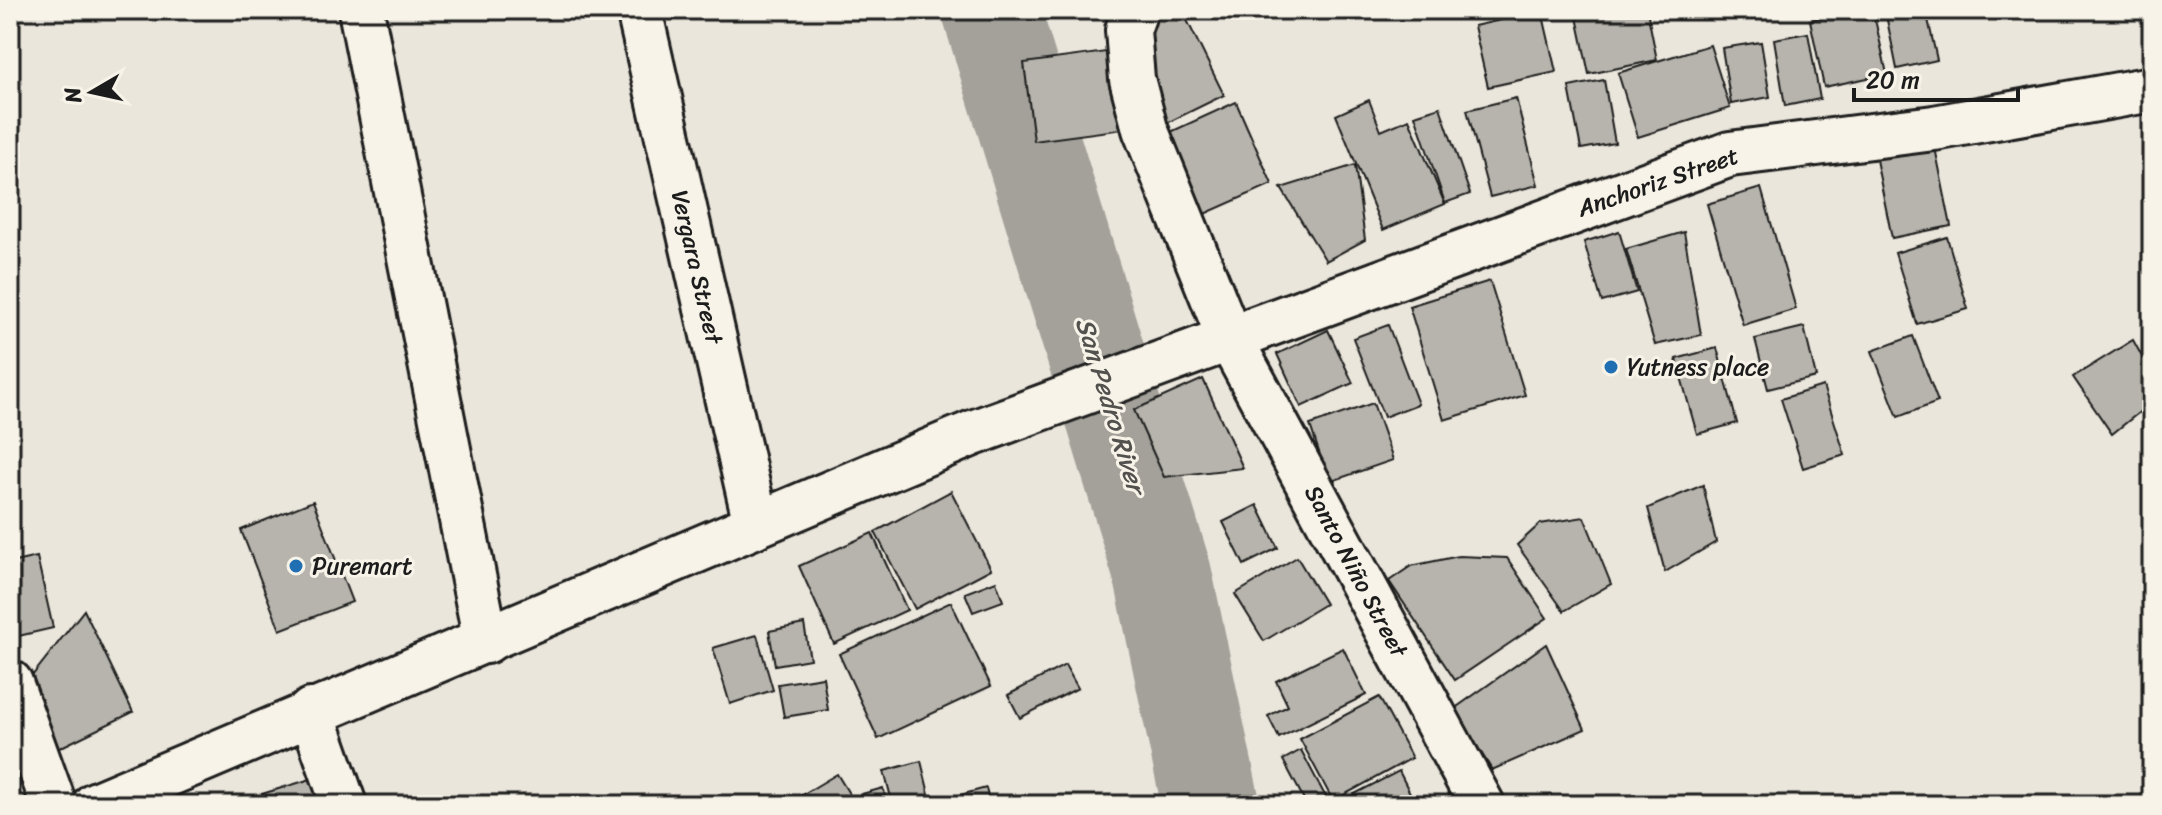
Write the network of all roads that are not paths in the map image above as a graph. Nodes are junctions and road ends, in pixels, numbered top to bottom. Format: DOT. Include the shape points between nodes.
graph roads {
  1 [pos="361,10"];
  2 [pos="639,10"];
  3 [pos="1135,10"];
  4 [pos="2152,89"];
  5 [pos="1229,337"];
  6 [pos="756,524"];
  7 [pos="486,641"];
  8 [pos="10,683"];
  9 [pos="311,711"];
  10 [pos="54,805"];
  11 [pos="95,805"];
  12 [pos="344,805"];
  13 [pos="1482,805"];
  1 -- 7 [label="street"];
  2 -- 6 [label="street, Vergara Street"];
  3 -- 5 [label="street, Santo Niño Street" via="1128,30 1132,79 1145,129"];
  4 -- 5 [label="street, Anchoriz Street" via="1934,128 1730,154"];
  5 -- 6 [label="street, Anchoriz Street" via="973,433"];
  5 -- 13 [label="street, Santo Niño Street"];
  6 -- 7 [label="street, Anchoriz Street"];
  7 -- 9 [label="street, Anchoriz Street"];
  8 -- 10 [label="street"];
  9 -- 11 [label="street, Anchoriz Street"];
  9 -- 12 [label="street"];
}
